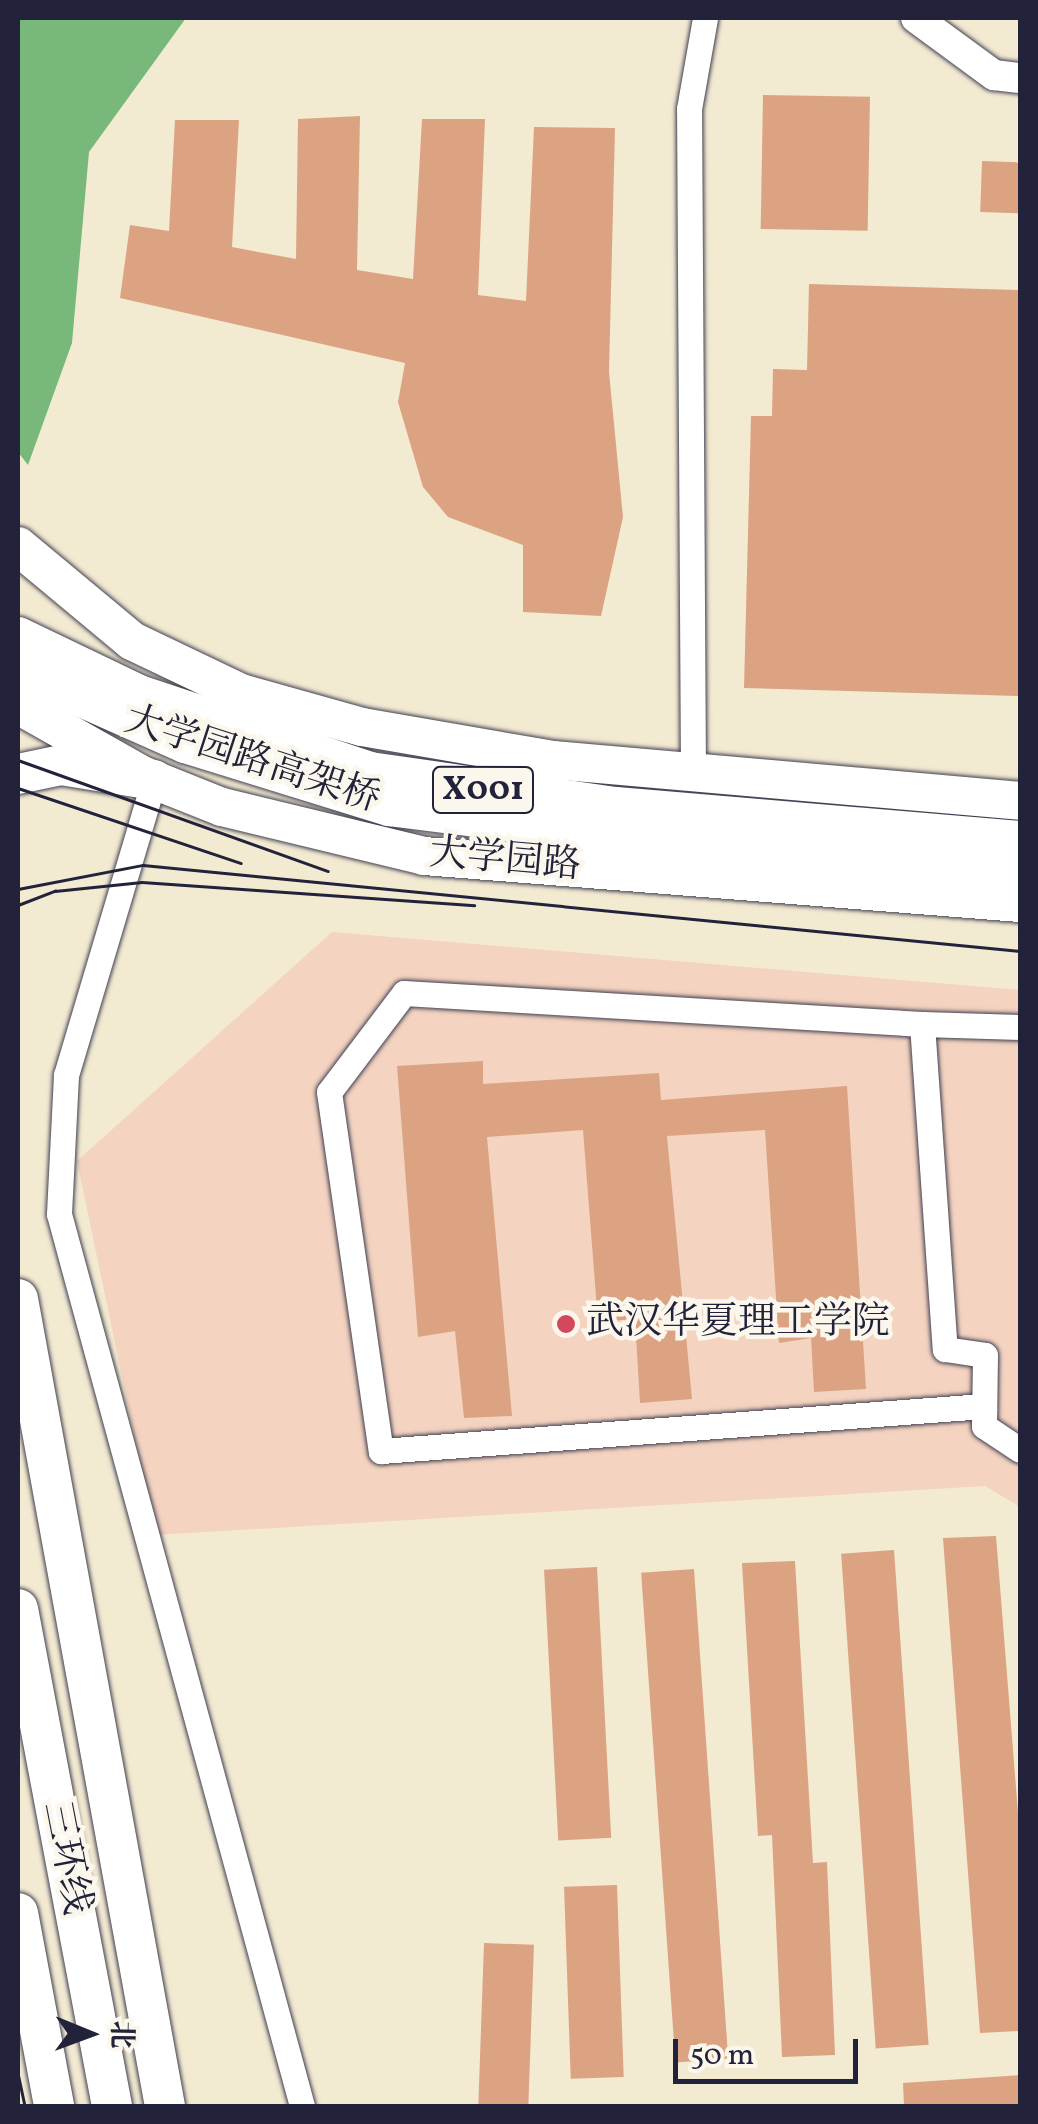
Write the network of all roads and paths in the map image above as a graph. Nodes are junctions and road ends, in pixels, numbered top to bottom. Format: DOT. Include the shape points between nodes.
graph roads {
  1 [pos="705,18"];
  2 [pos="916,18"];
  3 [pos="1020,78"];
  4 [pos="18,546"];
  5 [pos="18,636"];
  6 [pos="18,670"];
  7 [pos="18,705"];
  8 [pos="18,774"];
  9 [pos="693,774"];
  10 [pos="154,780"];
  11 [pos="1014,803"];
  12 [pos="1020,840"];
  13 [pos="974,849"];
  14 [pos="1020,867"];
  15 [pos="1020,903"];
  16 [pos="922,1024"];
  17 [pos="1020,1027"];
  18 [pos="18,1298"];
  19 [pos="984,1406"];
  20 [pos="1020,1450"];
  21 [pos="18,1609"];
  22 [pos="18,1913"];
  23 [pos="54,2106"];
  24 [pos="112,2106"];
  25 [pos="165,2106"];
  26 [pos="302,2106"];
  1 -- 9 [label="street" via="689,109"];
  2 -- 3 [label="street" via="994,75"];
  4 -- 9 [label="main road" via="132,642 241,692 466,748"];
  5 -- 13 [label="main road, 大学园路 / X001" via="139,694 370,771"];
  6 -- 13 [label="main road, 大学园路高架桥" via="185,744 390,807 720,849"];
  7 -- 10 [label="main road, 大学园路 / X001"];
  8 -- 10 [label="highway" via="61,765"];
  9 -- 11 [label="main road"];
  10 -- 15 [label="main road, 大学园路 / X001" via="222,807 424,856"];
  10 -- 26 [label="street" via="66,1075 59,1214"];
  12 -- 13 [label="main road, 大学园路 / X001"];
  13 -- 14 [label="main road"];
  16 -- 17 [label="street"];
  16 -- 19 [label="street" via="944,1349 985,1355"];
  16 -- 19 [label="street" via="404,992 329,1092 381,1452"];
  18 -- 25 [label="highway"];
  19 -- 20 [label="street" via="984,1426"];
  21 -- 24 [label="highway, 三环线"];
  22 -- 23 [label="highway, 三环线"];
}
